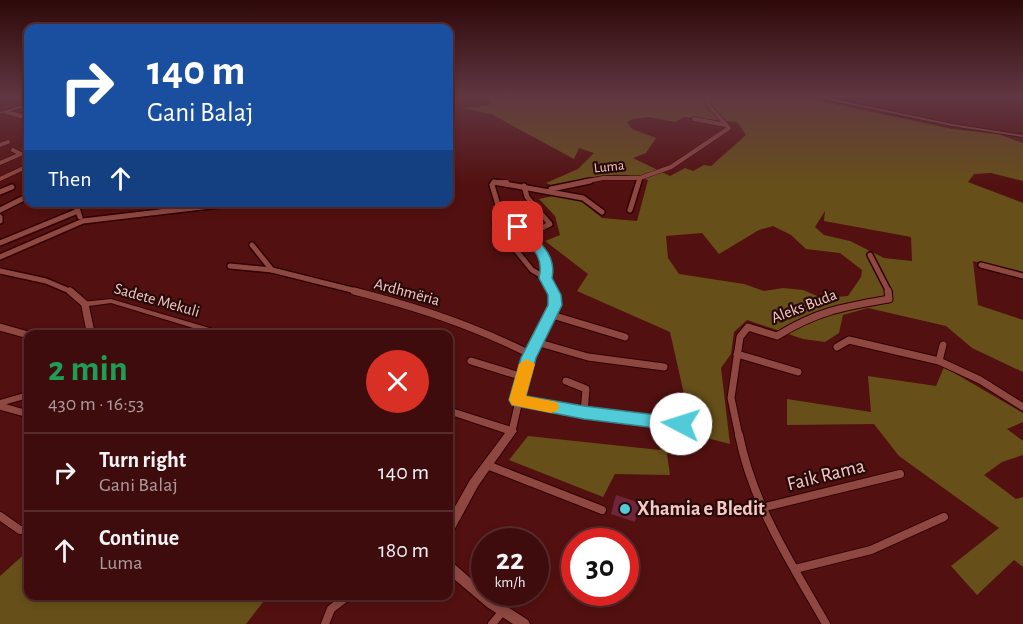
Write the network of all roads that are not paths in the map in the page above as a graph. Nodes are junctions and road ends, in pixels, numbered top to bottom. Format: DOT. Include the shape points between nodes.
graph roads {
  1 [pos="728,126"];
  2 [pos="958,126"];
  3 [pos="1023,136"];
  4 [pos="8,142"];
  5 [pos="0,145"];
  6 [pos="13,150"];
  7 [pos="0,163"];
  8 [pos="24,168"];
  9 [pos="640,178"];
  10 [pos="0,179"];
  11 [pos="524,186"];
  12 [pos="12,187"];
  13 [pos="548,190"];
  14 [pos="0,192"];
  15 [pos="24,200"];
  16 [pos="202,207"];
  17 [pos="0,210"];
  18 [pos="630,210"];
  19 [pos="602,212"];
  20 [pos="80,217"];
  21 [pos="495,224"];
  22 [pos="527,235"];
  23 [pos="0,243"];
  24 [pos="252,244"];
  25 [pos="870,255"];
  26 [pos="0,257"];
  27 [pos="981,265"];
  28 [pos="230,266"];
  29 [pos="272,270"];
  30 [pos="0,271"];
  31 [pos="1023,276"];
  32 [pos="546,278"];
  33 [pos="85,304"];
  34 [pos="552,315"];
  35 [pos="0,327"];
  36 [pos="90,330"];
  37 [pos="207,330"];
  38 [pos="24,334"];
  39 [pos="625,337"];
  40 [pos="536,342"];
  41 [pos="943,345"];
  42 [pos="837,347"];
  43 [pos="531,354"];
  44 [pos="737,354"];
  45 [pos="471,361"];
  46 [pos="939,361"];
  47 [pos="664,367"];
  48 [pos="798,372"];
  49 [pos="523,377"];
  50 [pos="566,381"];
  51 [pos="24,398"];
  52 [pos="517,400"];
  53 [pos="0,405"];
  54 [pos="1023,407"];
  55 [pos="453,412"];
  56 [pos="24,413"];
  57 [pos="584,413"];
  58 [pos="681,424"];
  59 [pos="512,431"];
  60 [pos="487,465"];
  61 [pos="900,474"];
  62 [pos="761,508"];
  63 [pos="602,510"];
  64 [pos="0,516"];
  65 [pos="944,517"];
  66 [pos="453,522"];
  67 [pos="24,530"];
  68 [pos="795,569"];
  69 [pos="453,570"];
  70 [pos="343,600"];
  71 [pos="504,610"];
  72 [pos="325,624"];
  73 [pos="492,624"];
  74 [pos="524,624"];
  75 [pos="826,624"];
  1 -- 9 [label="street" via="671,167"];
  2 -- 3 [label="street"];
  4 -- 5 [label="street"];
  6 -- 7 [label="street" via="21,154"];
  8 -- 10 [label="street"];
  9 -- 13 [label="street, Luma" via="603,178"];
  9 -- 18 [label="street, Luma"];
  11 -- 13 [label="street, Luma"];
  11 -- 22 [label="street" via="526,197 549,224"];
  11 -- 22 [label="street, Luma" via="498,181 492,185 498,205"];
  12 -- 14 [label="street"];
  13 -- 19 [label="street, Luma" via="583,198"];
  15 -- 17 [label="street"];
  16 -- 26 [label="street" via="83,221"];
  20 -- 23 [label="street" via="77,208"];
  21 -- 32 [label="street" via="532,270"];
  22 -- 32 [label="street, Luma" via="546,257"];
  24 -- 29 [label="street"];
  25 -- 44 [label="street, Aleks Buda" via="889,299 831,309 777,336 748,327 740,338"];
  27 -- 31 [label="street"];
  28 -- 29 [label="street, Ardhmëria"];
  29 -- 43 [label="street, Ardhmëria" via="428,310"];
  30 -- 33 [label="street" via="51,283"];
  32 -- 34 [label="street, Luma" via="555,295"];
  33 -- 36 [label="street"];
  33 -- 37 [label="street, Sadete Mekuli" via="111,301"];
  34 -- 39 [label="street"];
  34 -- 40 [label="street"];
  35 -- 38 [label="street"];
  40 -- 43 [label="street"];
  40 -- 47 [label="street" via="588,357"];
  41 -- 46 [label="street"];
  42 -- 46 [label="street" via="849,340"];
  43 -- 49 [label="street"];
  44 -- 48 [label="street"];
  44 -- 62 [label="street, Aleks Buda" via="731,398 733,418"];
  45 -- 49 [label="street"];
  46 -- 54 [label="street" via="980,380"];
  49 -- 52 [label="street"];
  50 -- 57 [label="street" via="586,389"];
  51 -- 53 [label="street"];
  52 -- 57 [label="street"];
  52 -- 59 [label="street"];
  53 -- 56 [label="street"];
  55 -- 59 [label="street"];
  57 -- 58 [label="street"];
  59 -- 60 [label="street"];
  60 -- 63 [label="street"];
  60 -- 66 [label="street"];
  61 -- 62 [label="street, Faik Rama"];
  62 -- 68 [label="street, Aleks Buda"];
  64 -- 67 [label="street"];
  65 -- 68 [label="street" via="871,550"];
  68 -- 75 [label="street, Aleks Buda"];
  69 -- 71 [label="street"];
  70 -- 72 [label="street" via="331,609"];
  71 -- 73 [label="street"];
  71 -- 74 [label="street"];
}
